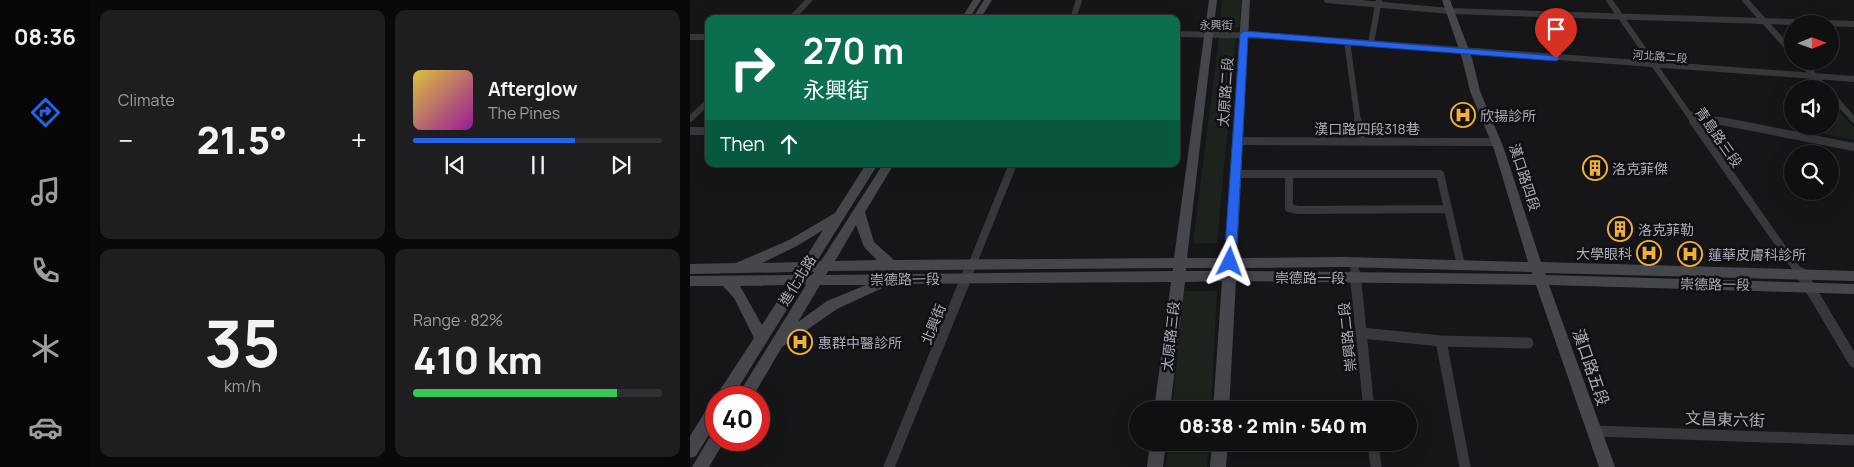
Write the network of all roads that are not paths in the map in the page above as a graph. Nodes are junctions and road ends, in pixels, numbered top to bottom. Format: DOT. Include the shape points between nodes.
graph roads {
  1 [pos="809,0"];
  2 [pos="977,0"];
  3 [pos="988,0"];
  4 [pos="1079,0"];
  5 [pos="1213,0"];
  6 [pos="1246,0"];
  7 [pos="1327,0"];
  8 [pos="1609,0"];
  9 [pos="1745,0"];
  10 [pos="1379,2"];
  11 [pos="1448,5"];
  12 [pos="795,15"];
  13 [pos="968,15"];
  14 [pos="979,15"];
  15 [pos="1073,15"];
  16 [pos="1621,16"];
  17 [pos="1765,22"];
  18 [pos="1854,24"];
  19 [pos="1210,33"];
  20 [pos="1180,34"];
  21 [pos="1244,34"];
  22 [pos="690,37"];
  23 [pos="705,37"];
  24 [pos="1347,42"];
  25 [pos="1371,43"];
  26 [pos="1784,43"];
  27 [pos="1464,52"];
  28 [pos="1655,66"];
  29 [pos="1809,70"];
  30 [pos="1815,76"];
  31 [pos="1854,79"];
  32 [pos="1818,80"];
  33 [pos="1839,103"];
  34 [pos="705,105"];
  35 [pos="1688,114"];
  36 [pos="690,119"];
  37 [pos="1854,120"];
  38 [pos="690,131"];
  39 [pos="705,131"];
  40 [pos="1361,140"];
  41 [pos="1236,141"];
  42 [pos="1497,142"];
  43 [pos="1854,148"];
  44 [pos="870,167"];
  45 [pos="886,167"];
  46 [pos="1012,167"];
  47 [pos="1234,174"];
  48 [pos="1289,174"];
  49 [pos="1448,209"];
  50 [pos="858,210"];
  51 [pos="839,214"];
  52 [pos="1354,262"];
  53 [pos="891,265"];
  54 [pos="1461,265"];
  55 [pos="805,266"];
  56 [pos="824,266"];
  57 [pos="737,268"];
  58 [pos="1179,269"];
  59 [pos="1229,269"];
  60 [pos="690,270"];
  61 [pos="970,271"];
  62 [pos="1539,273"];
  63 [pos="1801,274"];
  64 [pos="1854,276"];
  65 [pos="1356,277"];
  66 [pos="797,280"];
  67 [pos="817,280"];
  68 [pos="893,280"];
  69 [pos="690,281"];
  70 [pos="727,281"];
  71 [pos="1810,287"];
  72 [pos="1854,289"];
  73 [pos="1361,333"];
  74 [pos="761,338"];
  75 [pos="1441,342"];
  76 [pos="1528,343"];
  77 [pos="776,345"];
  78 [pos="1854,362"];
  79 [pos="731,386"];
  80 [pos="750,386"];
  81 [pos="1163,401"];
  82 [pos="1222,401"];
  83 [pos="1369,401"];
  84 [pos="705,426"];
  85 [pos="1595,432"];
  86 [pos="1854,440"];
  87 [pos="690,450"];
  88 [pos="710,451"];
  89 [pos="1157,451"];
  90 [pos="1219,451"];
  91 [pos="1374,451"];
  92 [pos="700,467"];
  93 [pos="889,467"];
  94 [pos="1155,467"];
  95 [pos="1218,467"];
  96 [pos="1376,467"];
  97 [pos="1464,467"];
  98 [pos="1607,467"];
  1 -- 12 [label="street"];
  2 -- 13 [label="main road"];
  3 -- 14 [label="main road"];
  4 -- 15 [label="street"];
  5 -- 19 [label="main road, 太原路二段"];
  6 -- 21 [label="main road, 太原路二段"];
  7 -- 10 [label="street"];
  8 -- 16 [label="street, 青島路三段"];
  9 -- 17 [label="street"];
  10 -- 11 [label="street"];
  10 -- 25 [label="street"];
  11 -- 16 [label="street"];
  11 -- 27 [label="main road, 漢口路四段"];
  16 -- 17 [label="street"];
  16 -- 28 [label="street, 青島路三段"];
  17 -- 18 [label="street"];
  17 -- 26 [label="street"];
  19 -- 20 [label="street, 永興街"];
  19 -- 21 [label="street, 永興街"];
  19 -- 58 [label="main road, 太原路二段"];
  21 -- 24 [label="street, 永興街"];
  21 -- 41 [label="main road, 太原路二段"];
  22 -- 23 [label="street"];
  24 -- 25 [label="street, 永興街"];
  24 -- 40 [label="street"];
  25 -- 27 [label="street, 永興街"];
  27 -- 28 [label="street, 河北路二段"];
  27 -- 42 [label="main road, 漢口路四段" via="1475,91"];
  28 -- 30 [label="street, 河北路二段"];
  28 -- 35 [label="street, 青島路三段"];
  29 -- 30 [label="street"];
  30 -- 31 [label="street, 河北路二段"];
  30 -- 32 [label="street"];
  33 -- 37 [label="street"];
  34 -- 36 [label="street"];
  35 -- 43 [label="street"];
  35 -- 63 [label="street, 青島路三段"];
  38 -- 39 [label="street"];
  40 -- 41 [label="street, 漢口路四段318巷"];
  40 -- 42 [label="street, 漢口路四段318巷"];
  41 -- 47 [label="main road, 太原路二段"];
  42 -- 62 [label="main road, 漢口路四段"];
  44 -- 51 [label="main road, 進化北路"];
  45 -- 50 [label="main road, 進化北路"];
  46 -- 61 [label="street, 北興街"];
  47 -- 48 [label="street"];
  47 -- 59 [label="main road, 太原路二段"];
  48 -- 49 [label="street" via="1440,174"];
  48 -- 49 [label="street" via="1289,208 1298,210"];
  49 -- 54 [label="street"];
  50 -- 53 [label="main road" via="868,244"];
  50 -- 56 [label="main road, 進化北路"];
  51 -- 55 [label="main road, 進化北路"];
  51 -- 57 [label="main road" via="793,243"];
  52 -- 54 [label="main road, 崇德路一段"];
  52 -- 59 [label="main road, 崇德路一段"];
  52 -- 65 [label="street, 崇興路二段"];
  53 -- 56 [label="main road, 崇德路一段"];
  53 -- 61 [label="main road, 崇德路一段"];
  54 -- 62 [label="main road, 崇德路一段"];
  55 -- 56 [label="main road, 崇德路一段"];
  55 -- 57 [label="main road, 崇德路一段"];
  55 -- 66 [label="main road, 進化北路"];
  56 -- 67 [label="main road, 進化北路"];
  57 -- 60 [label="main road, 崇德路一段"];
  58 -- 59 [label="main road, 崇德路一段"];
  58 -- 61 [label="main road, 崇德路一段"];
  58 -- 81 [label="main road, 太原路三段"];
  59 -- 65 [label="main road, 崇德路一段"];
  59 -- 82 [label="main road"];
  61 -- 68 [label="main road, 崇德路一段"];
  61 -- 93 [label="street, 北興街"];
  62 -- 63 [label="main road, 崇德路一段"];
  62 -- 65 [label="main road, 崇德路一段"];
  62 -- 71 [label="main road, 崇德路一段"];
  62 -- 85 [label="main road, 漢口路五段"];
  63 -- 64 [label="main road, 崇德路一段"];
  63 -- 71 [label="street, 青島路三段"];
  65 -- 73 [label="street, 崇興路二段"];
  66 -- 67 [label="main road, 崇德路一段"];
  66 -- 70 [label="main road, 崇德路一段"];
  66 -- 74 [label="main road, 進化北路"];
  67 -- 68 [label="main road, 崇德路一段"];
  67 -- 77 [label="main road, 進化北路"];
  68 -- 77 [label="main road" via="832,305"];
  69 -- 70 [label="main road, 崇德路一段"];
  70 -- 74 [label="main road" via="739,294"];
  71 -- 72 [label="main road, 崇德路一段"];
  71 -- 78 [label="street, 青島路三段"];
  73 -- 75 [label="street"];
  73 -- 83 [label="street, 崇興路二段"];
  74 -- 79 [label="main road, 進化北路"];
  75 -- 76 [label="street"];
  75 -- 97 [label="street"];
  77 -- 80 [label="main road, 進化北路"];
  84 -- 87 [label="main road"];
  85 -- 86 [label="street, 文昌東六街"];
  85 -- 98 [label="main road, 漢口路五段"];
  88 -- 92 [label="main road"];
  89 -- 94 [label="main road"];
  90 -- 95 [label="main road"];
  91 -- 96 [label="street"];
}
